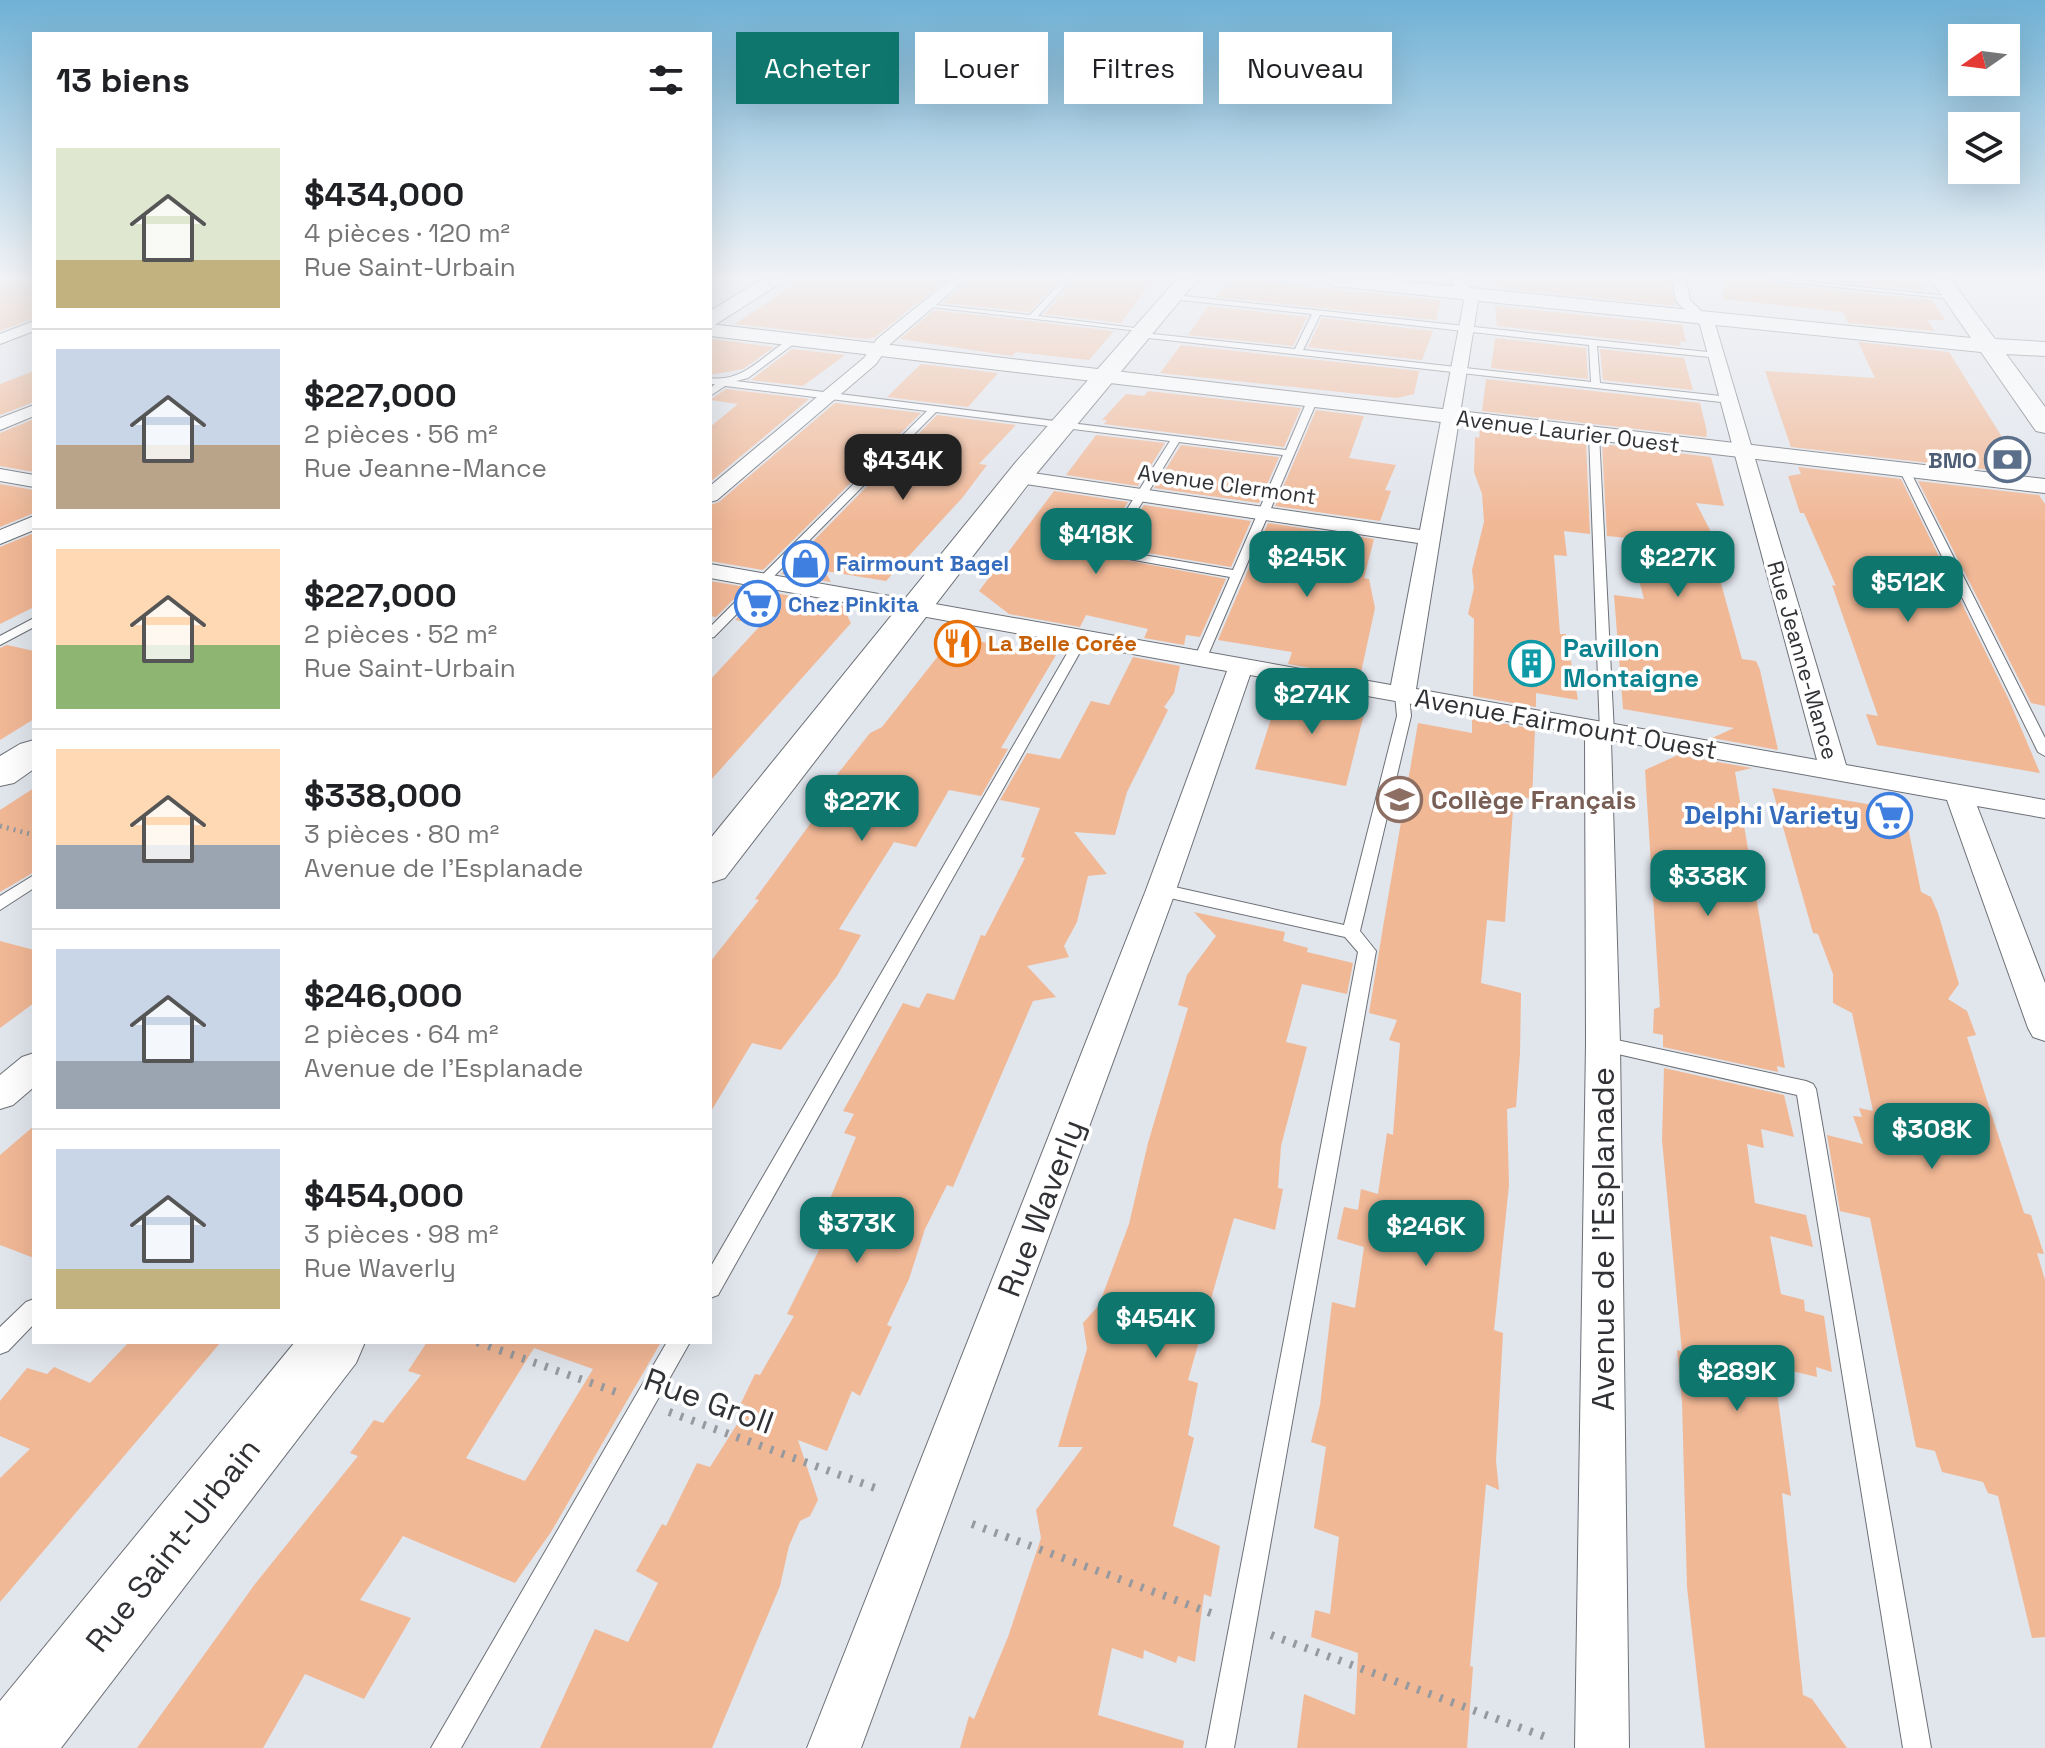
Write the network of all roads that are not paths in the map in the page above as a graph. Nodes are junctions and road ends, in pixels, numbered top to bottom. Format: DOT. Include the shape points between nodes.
graph roads {
  1 [pos="764,362"];
  2 [pos="867,362"];
  3 [pos="965,362"];
  4 [pos="1120,362"];
  5 [pos="1388,362"];
  6 [pos="1460,362"];
  7 [pos="1594,362"];
  8 [pos="1719,362"];
  9 [pos="2002,362"];
  10 [pos="1458,369"];
  11 [pos="1106,377"];
  12 [pos="712,381"];
  13 [pos="724,382"];
  14 [pos="1596,385"];
  15 [pos="712,391"];
  16 [pos="829,396"];
  17 [pos="1730,400"];
  18 [pos="1312,401"];
  19 [pos="2037,402"];
  20 [pos="934,409"];
  21 [pos="29,415"];
  22 [pos="1450,417"];
  23 [pos="0,425"];
  24 [pos="1062,425"];
  25 [pos="2045,425"];
  26 [pos="1594,434"];
  27 [pos="1176,439"];
  28 [pos="1744,451"];
  29 [pos="1290,453"];
  30 [pos="1904,469"];
  31 [pos="0,475"];
  32 [pos="1019,477"];
  33 [pos="32,481"];
  34 [pos="2045,486"];
  35 [pos="712,494"];
  36 [pos="1141,496"];
  37 [pos="1262,513"];
  38 [pos="32,523"];
  39 [pos="0,538"];
  40 [pos="1429,538"];
  41 [pos="712,571"];
  42 [pos="1235,574"];
  43 [pos="763,580"];
  44 [pos="915,608"];
  45 [pos="32,623"];
  46 [pos="712,632"];
  47 [pos="1082,638"];
  48 [pos="0,641"];
  49 [pos="1200,659"];
  50 [pos="1241,666"];
  51 [pos="1402,695"];
  52 [pos="1602,732"];
  53 [pos="2045,752"];
  54 [pos="32,753"];
  55 [pos="1834,772"];
  56 [pos="0,774"];
  57 [pos="1959,794"];
  58 [pos="2045,809"];
  59 [pos="712,865"];
  60 [pos="32,881"];
  61 [pos="1161,890"];
  62 [pos="0,904"];
  63 [pos="1351,932"];
  64 [pos="2045,1028"];
  65 [pos="1603,1044"];
  66 [pos="32,1069"];
  67 [pos="0,1095"];
  68 [pos="712,1285"];
  69 [pos="32,1311"];
  70 [pos="0,1343"];
  71 [pos="332,1344"];
  72 [pos="678,1344"];
  73 [pos="12,1748"];
  74 [pos="445,1748"];
  75 [pos="834,1748"];
  76 [pos="1220,1748"];
  77 [pos="1602,1748"];
  78 [pos="1917,1748"];
  1 -- 13 [label="lane" via="745,376"];
  2 -- 16 [label="street"];
  3 -- 11 [label="street, Avenue Laurier Ouest"];
  4 -- 11 [label="main road"];
  5 -- 10 [label="lane"];
  6 -- 10 [label="street"];
  7 -- 14 [label="lane"];
  8 -- 17 [label="street, Rue Jeanne-Mance"];
  9 -- 19 [label="main road"];
  10 -- 14 [label="lane"];
  10 -- 22 [label="street"];
  11 -- 18 [label="street, Avenue Laurier Ouest"];
  11 -- 24 [label="main road"];
  12 -- 13 [label="lane"];
  13 -- 15 [label="lane"];
  13 -- 16 [label="lane"];
  14 -- 17 [label="lane"];
  16 -- 20 [label="lane"];
  16 -- 35 [label="street"];
  17 -- 28 [label="street, Rue Jeanne-Mance"];
  18 -- 22 [label="street, Avenue Laurier Ouest"];
  18 -- 29 [label="lane"];
  19 -- 25 [label="main road"];
  20 -- 24 [label="lane"];
  20 -- 43 [label="lane"];
  21 -- 23 [label="street"];
  22 -- 26 [label="street, Avenue Laurier Ouest"];
  22 -- 40 [label="street"];
  24 -- 27 [label="lane"];
  24 -- 32 [label="main road"];
  26 -- 28 [label="street, Avenue Laurier Ouest"];
  26 -- 52 [label="lane"];
  27 -- 29 [label="lane"];
  27 -- 36 [label="lane"];
  28 -- 30 [label="street, Avenue Laurier Ouest"];
  28 -- 55 [label="street, Rue Jeanne-Mance"];
  29 -- 37 [label="lane"];
  30 -- 34 [label="street, Avenue Laurier Ouest"];
  30 -- 53 [label="lane"];
  31 -- 33 [label="street"];
  32 -- 36 [label="street, Avenue Clermont"];
  32 -- 44 [label="main road"];
  36 -- 37 [label="street, Avenue Clermont"];
  36 -- 42 [label="lane" via="1106,552"];
  37 -- 40 [label="street, Avenue Clermont"];
  37 -- 42 [label="lane"];
  38 -- 39 [label="street"];
  40 -- 51 [label="street"];
  41 -- 43 [label="street, Avenue Fairmount Ouest"];
  42 -- 49 [label="lane"];
  43 -- 44 [label="street, Avenue Fairmount Ouest"];
  43 -- 46 [label="lane"];
  44 -- 47 [label="street, Avenue Fairmount Ouest"];
  44 -- 59 [label="main road"];
  45 -- 48 [label="lane"];
  47 -- 49 [label="street, Avenue Fairmount Ouest"];
  47 -- 68 [label="lane"];
  49 -- 50 [label="street, Avenue Fairmount Ouest"];
  50 -- 51 [label="street, Avenue Fairmount Ouest"];
  50 -- 61 [label="street, Rue Waverly"];
  51 -- 52 [label="street, Avenue Fairmount Ouest"];
  51 -- 63 [label="lane" via="1404,716"];
  52 -- 55 [label="street, Avenue Fairmount Ouest"];
  52 -- 65 [label="street, Avenue de l'Esplanade"];
  54 -- 56 [label="main road"];
  55 -- 57 [label="street, Avenue Fairmount Ouest"];
  57 -- 58 [label="street, Avenue Fairmount Ouest"];
  57 -- 64 [label="street"];
  60 -- 62 [label="lane"];
  61 -- 63 [label="lane"];
  61 -- 75 [label="street, Rue Waverly"];
  63 -- 76 [label="lane" via="1367,951"];
  65 -- 77 [label="street, Avenue de l'Esplanade"];
  65 -- 78 [label="lane" via="1806,1089"];
  66 -- 67 [label="street"];
  69 -- 70 [label="lane"];
  71 -- 73 [label="main road, Rue Saint-Urbain"];
  72 -- 74 [label="lane"];
}
